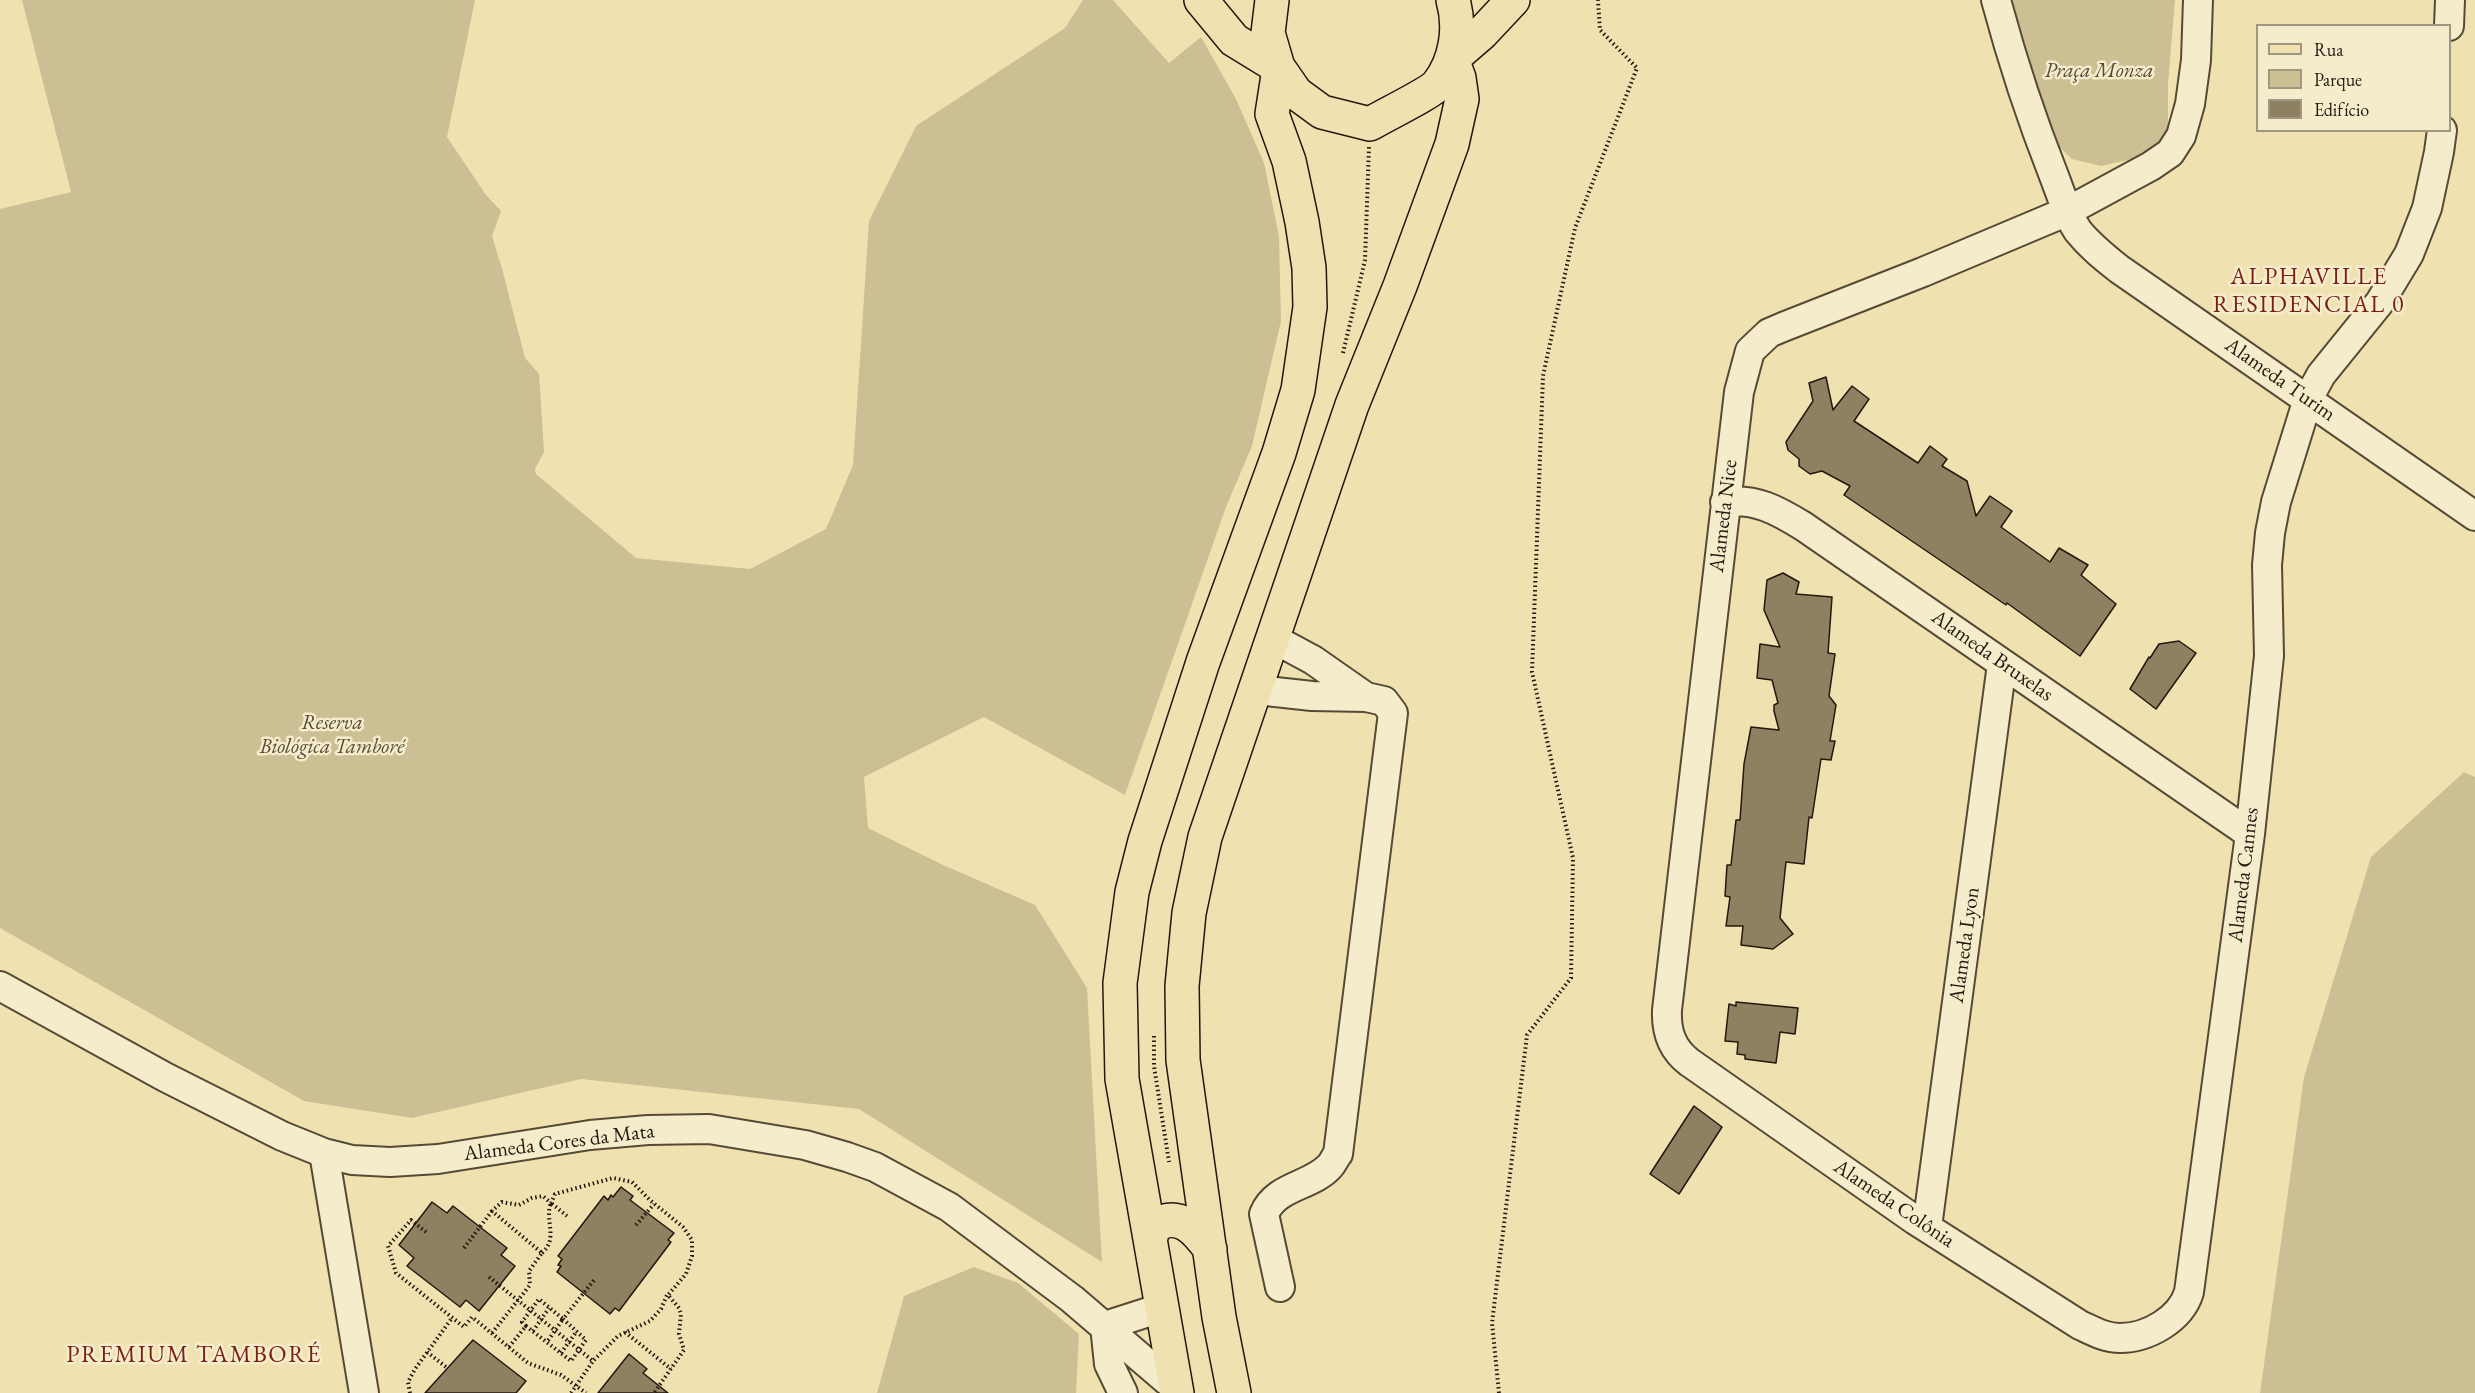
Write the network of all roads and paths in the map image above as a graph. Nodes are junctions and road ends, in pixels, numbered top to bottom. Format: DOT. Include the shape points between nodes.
graph roads {
  1 [pos="1201,0"];
  2 [pos="1272,0"];
  3 [pos="1453,0"];
  4 [pos="1513,0"];
  5 [pos="1598,0"];
  6 [pos="1996,0"];
  7 [pos="2198,0"];
  8 [pos="2450,0"];
  9 [pos="2449,24"];
  10 [pos="1482,33"];
  11 [pos="1234,40"];
  12 [pos="1452,58"];
  13 [pos="1278,68"];
  14 [pos="1462,99"];
  15 [pos="1272,114"];
  16 [pos="2442,132"];
  17 [pos="2068,211"];
  18 [pos="2308,399"];
  19 [pos="1725,502"];
  20 [pos="2475,516"];
  21 [pos="1274,639"];
  22 [pos="2002,664"];
  23 [pos="1257,690"];
  24 [pos="1366,697"];
  25 [pos="2250,834"];
  26 [pos="0,987"];
  27 [pos="1668,1030"];
  28 [pos="324,1153"];
  29 [pos="551,1203"];
  30 [pos="654,1204"];
  31 [pos="492,1211"];
  32 [pos="567,1216"];
  33 [pos="636,1226"];
  34 [pos="1927,1227"];
  35 [pos="426,1232"];
  36 [pos="1149,1239"];
  37 [pos="465,1248"];
  38 [pos="1210,1249"];
  39 [pos="542,1253"];
  40 [pos="489,1277"];
  41 [pos="594,1280"];
  42 [pos="1280,1287"];
  43 [pos="668,1294"];
  44 [pos="518,1300"];
  45 [pos="549,1308"];
  46 [pos="1161,1308"];
  47 [pos="530,1310"];
  48 [pos="452,1318"];
  49 [pos="541,1319"];
  50 [pos="563,1320"];
  51 [pos="526,1326"];
  52 [pos="1105,1326"];
  53 [pos="556,1330"];
  54 [pos="533,1331"];
  55 [pos="577,1331"];
  56 [pos="625,1332"];
  57 [pos="2144,1333"];
  58 [pos="492,1334"];
  59 [pos="569,1341"];
  60 [pos="547,1342"];
  61 [pos="509,1347"];
  62 [pos="580,1350"];
  63 [pos="427,1352"];
  64 [pos="561,1353"];
  65 [pos="593,1361"];
  66 [pos="446,1367"];
  67 [pos="671,1369"];
  68 [pos="577,1385"];
  69 [pos="1177,1391"];
  70 [pos="364,1393"];
  71 [pos="410,1393"];
  72 [pos="571,1393"];
  73 [pos="586,1393"];
  74 [pos="654,1393"];
  75 [pos="1123,1393"];
  76 [pos="1234,1393"];
  77 [pos="1499,1393"];
  1 -- 11 [label="main road"];
  2 -- 13 [label="main road" via="1269,33"];
  3 -- 12 [label="main road" via="1457,30"];
  4 -- 10 [label="main road"];
  5 -- 77 [label="path" via="1600,30 1637,68 1575,228 1543,376 1532,672 1573,858 1571,978 1527,1035 1492,1323"];
  6 -- 17 [label="street" via="2020,82"];
  7 -- 17 [label="street" via="2196,60 2181,136 2169,153 2151,166"];
  8 -- 9 [label="street"];
  10 -- 12 [label="main road"];
  10 -- 14 [label="main road"];
  11 -- 13 [label="main road"];
  11 -- 15 [label="main road"];
  12 -- 13 [label="main road" via="1437,86 1370,124 1322,112 1296,93"];
  12 -- 14 [label="main road"];
  13 -- 15 [label="main road"];
  14 -- 21 [label="main road" via="1452,144 1352,405"];
  15 -- 36 [label="main road" via="1289,161 1302,222 1310,308 1295,401 1181,729 1132,892 1120,983 1122,1079"];
  16 -- 18 [label="street, Alameda Cannes" via="2427,208 2409,254 2380,302 2321,375"];
  17 -- 18 [label="street, Alameda Turim" via="2083,237 2119,269"];
  17 -- 19 [label="street, Alameda Nice" via="1783,327 1759,341 1745,364"];
  18 -- 20 [label="street, Alameda Turim"];
  18 -- 25 [label="street, Alameda Cannes" via="2270,533 2266,592 2269,656"];
  19 -- 22 [label="street, Alameda Bruxelas" via="1752,502 1782,513"];
  19 -- 27 [label="street, Alameda Nice" via="1668,996"];
  21 -- 23 [label="main road"];
  21 -- 24 [label="street" via="1313,660"];
  22 -- 25 [label="street, Alameda Bruxelas"];
  22 -- 34 [label="street, Alameda Lyon"];
  23 -- 24 [label="street"];
  23 -- 38 [label="main road" via="1205,837 1184,952 1183,1060"];
  24 -- 42 [label="street" via="1384,701 1393,713 1338,1154 1330,1167 1280,1194 1264,1214"];
  25 -- 57 [label="street, Alameda Cannes" via="2189,1292 2177,1314"];
  26 -- 28 [label="street, Alameda Cores da Mata" via="165,1077"];
  27 -- 34 [label="street, Alameda Colônia" via="1672,1043 1689,1062"];
  28 -- 52 [label="street, Alameda Cores da Mata" via="371,1161 438,1159 648,1130 710,1129 805,1144 875,1167 949,1207"];
  28 -- 70 [label="street"];
  29 -- 30 [label="path" via="555,1194 613,1178 632,1182"];
  29 -- 31 [label="path" via="543,1196 519,1205 502,1203"];
  29 -- 32 [label="path"];
  29 -- 39 [label="path" via="551,1239"];
  30 -- 33 [label="path"];
  30 -- 43 [label="path" via="683,1227 692,1240 686,1274"];
  31 -- 37 [label="path"];
  31 -- 39 [label="path"];
  34 -- 57 [label="street, Alameda Colônia" via="2080,1325 2119,1338"];
  35 -- 48 [label="path" via="411,1220 388,1246 396,1273"];
  36 -- 38 [label="main road" via="1155,1225 1178,1219 1194,1229"];
  36 -- 46 [label="main road"];
  38 -- 76 [label="main road"];
  39 -- 44 [label="path" via="529,1271 530,1285"];
  40 -- 44 [label="path"];
  41 -- 50 [label="path"];
  43 -- 56 [label="path" via="650,1321"];
  43 -- 67 [label="path" via="681,1314 679,1334 684,1350"];
  44 -- 47 [label="path"];
  44 -- 58 [label="path"];
  45 -- 47 [label="path" via="539,1299"];
  45 -- 49 [label="path"];
  45 -- 50 [label="path"];
  46 -- 52 [label="street"];
  46 -- 69 [label="main road"];
  47 -- 49 [label="path"];
  47 -- 51 [label="path" via="522,1322"];
  48 -- 58 [label="path" via="464,1328 472,1317"];
  48 -- 63 [label="path"];
  49 -- 53 [label="path"];
  49 -- 54 [label="path"];
  50 -- 53 [label="path"];
  50 -- 55 [label="path"];
  51 -- 54 [label="path"];
  51 -- 61 [label="path"];
  52 -- 69 [label="street, Alameda Cores da Mata"];
  52 -- 75 [label="street" via="1109,1364"];
  53 -- 59 [label="path"];
  53 -- 60 [label="path"];
  54 -- 60 [label="path"];
  55 -- 59 [label="path"];
  55 -- 62 [label="path" via="586,1340"];
  56 -- 65 [label="path"];
  56 -- 67 [label="path"];
  58 -- 61 [label="path"];
  59 -- 62 [label="path"];
  59 -- 64 [label="path"];
  60 -- 64 [label="path"];
  61 -- 68 [label="path" via="528,1363"];
  62 -- 64 [label="path" via="571,1361"];
  62 -- 65 [label="path"];
  63 -- 66 [label="path"];
  63 -- 71 [label="path" via="408,1382"];
  65 -- 68 [label="path"];
  67 -- 74 [label="path"];
  68 -- 72 [label="path"];
  68 -- 73 [label="path"];
}
